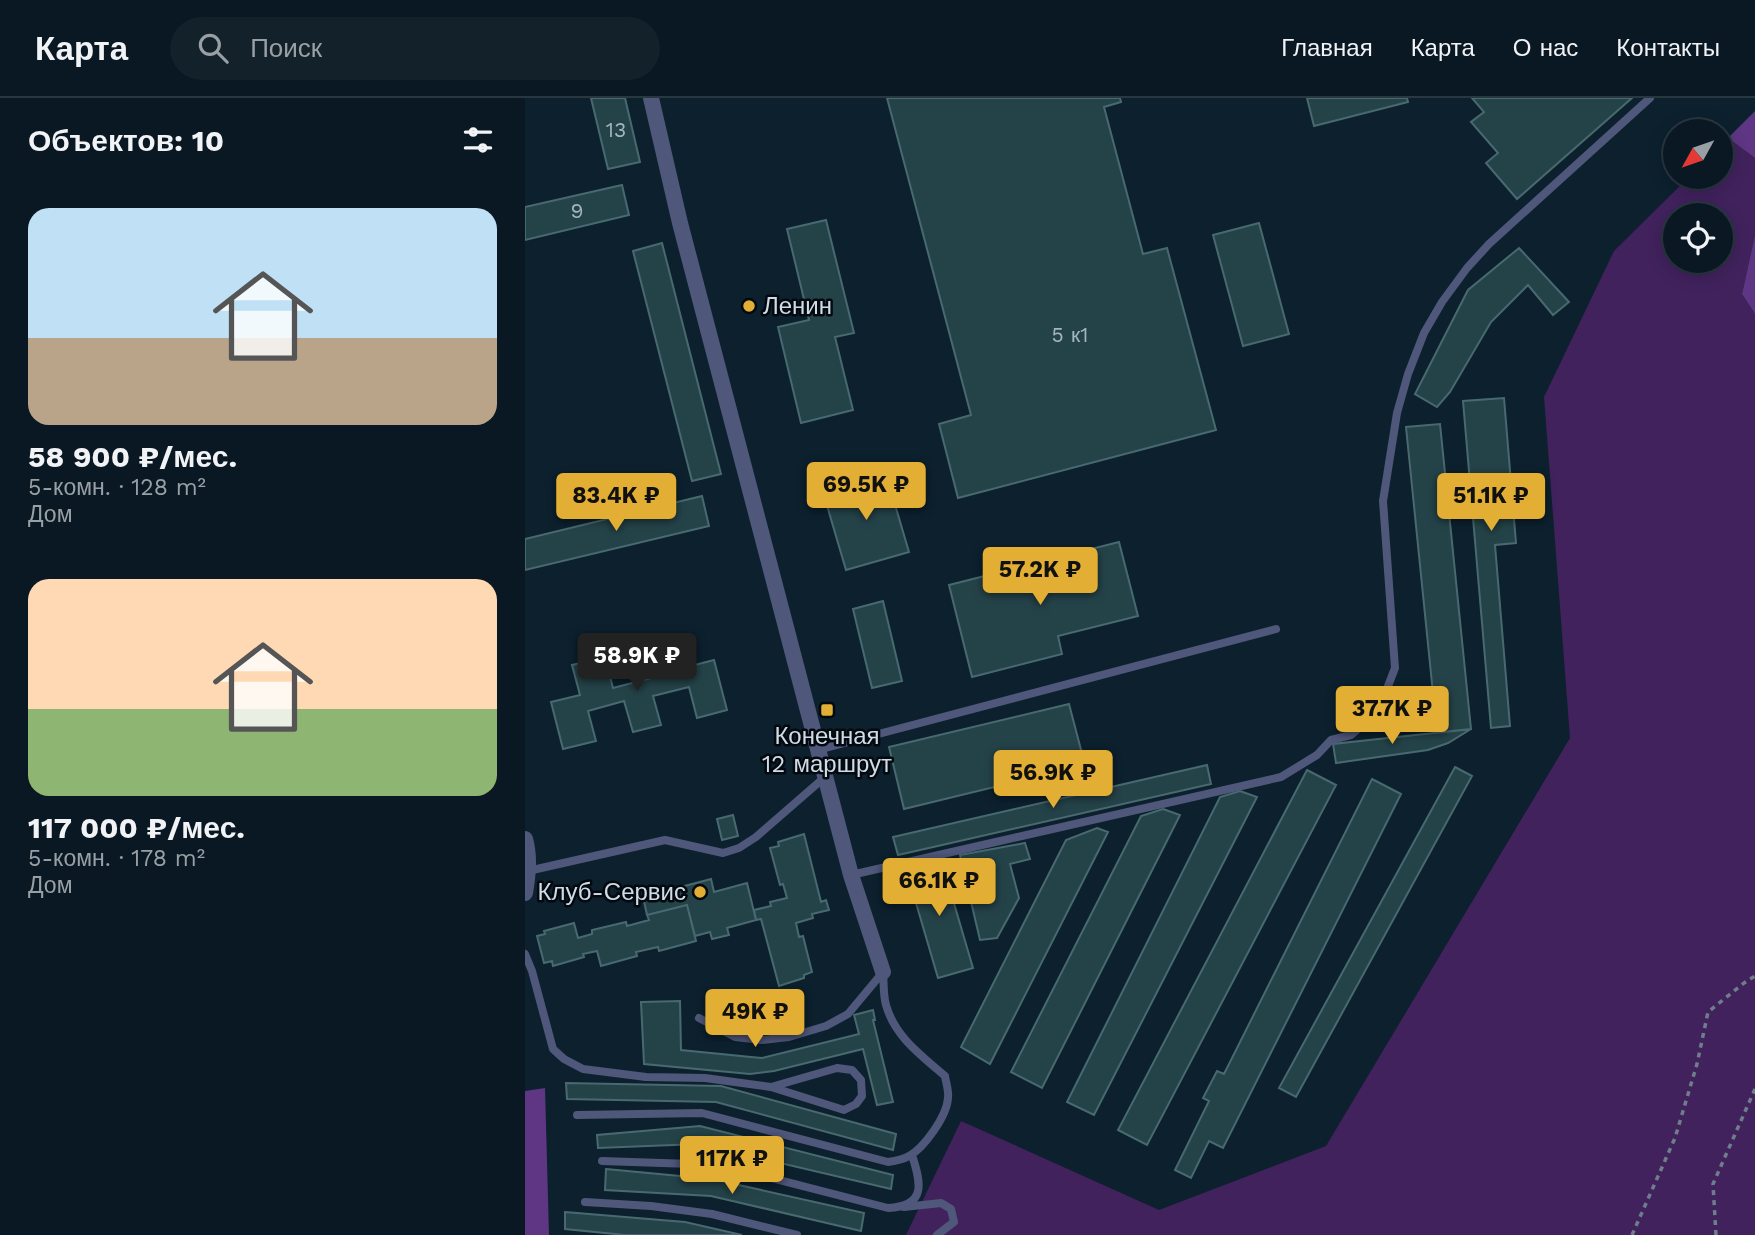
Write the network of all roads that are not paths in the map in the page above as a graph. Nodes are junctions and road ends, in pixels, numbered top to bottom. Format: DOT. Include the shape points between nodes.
graph roads {
  1 [pos="651,98"];
  2 [pos="1650,98"];
  3 [pos="1276,629"];
  4 [pos="818,750"];
  5 [pos="825,777"];
  6 [pos="526,844"];
  7 [pos="528,872"];
  8 [pos="851,875"];
  9 [pos="525,892"];
  10 [pos="525,954"];
  11 [pos="883,972"];
  12 [pos="699,1018"];
  13 [pos="771,1087"];
  14 [pos="577,1115"];
  15 [pos="912,1155"];
  16 [pos="602,1161"];
  17 [pos="585,1202"];
  18 [pos="904,1207"];
  19 [pos="797,1235"];
  20 [pos="937,1235"];
  1 -- 4 [label="street"];
  2 -- 8 [label="lane" via="1489,244 1442,302 1424,333 1397,413 1383,501 1395,668 1383,699 1368,720 1352,735 1331,740 1317,755 1281,777"];
  3 -- 4 [label="lane"];
  4 -- 5 [label="street"];
  5 -- 7 [label="lane" via="739,848 723,853 665,840"];
  5 -- 8 [label="street"];
  6 -- 7 [label="street"];
  7 -- 9 [label="street"];
  8 -- 11 [label="street"];
  10 -- 13 [label="lane" via="553,1049 564,1059 583,1069"];
  11 -- 12 [label="lane" via="848,1014 789,1037 735,1037"];
  11 -- 15 [label="lane" via="885,1003 897,1031 945,1076 949,1098 928,1139"];
  13 -- 13 [label="lane" via="844,1110 862,1096 861,1080 852,1070 837,1068"];
  14 -- 15 [label="lane" via="702,1113 888,1162"];
  15 -- 18 [label="lane" via="920,1179 918,1194"];
  16 -- 18 [label="lane" via="721,1165 888,1208"];
  17 -- 19 [label="lane" via="712,1214"];
  18 -- 20 [label="lane" via="941,1203 951,1209 954,1222"];
}
